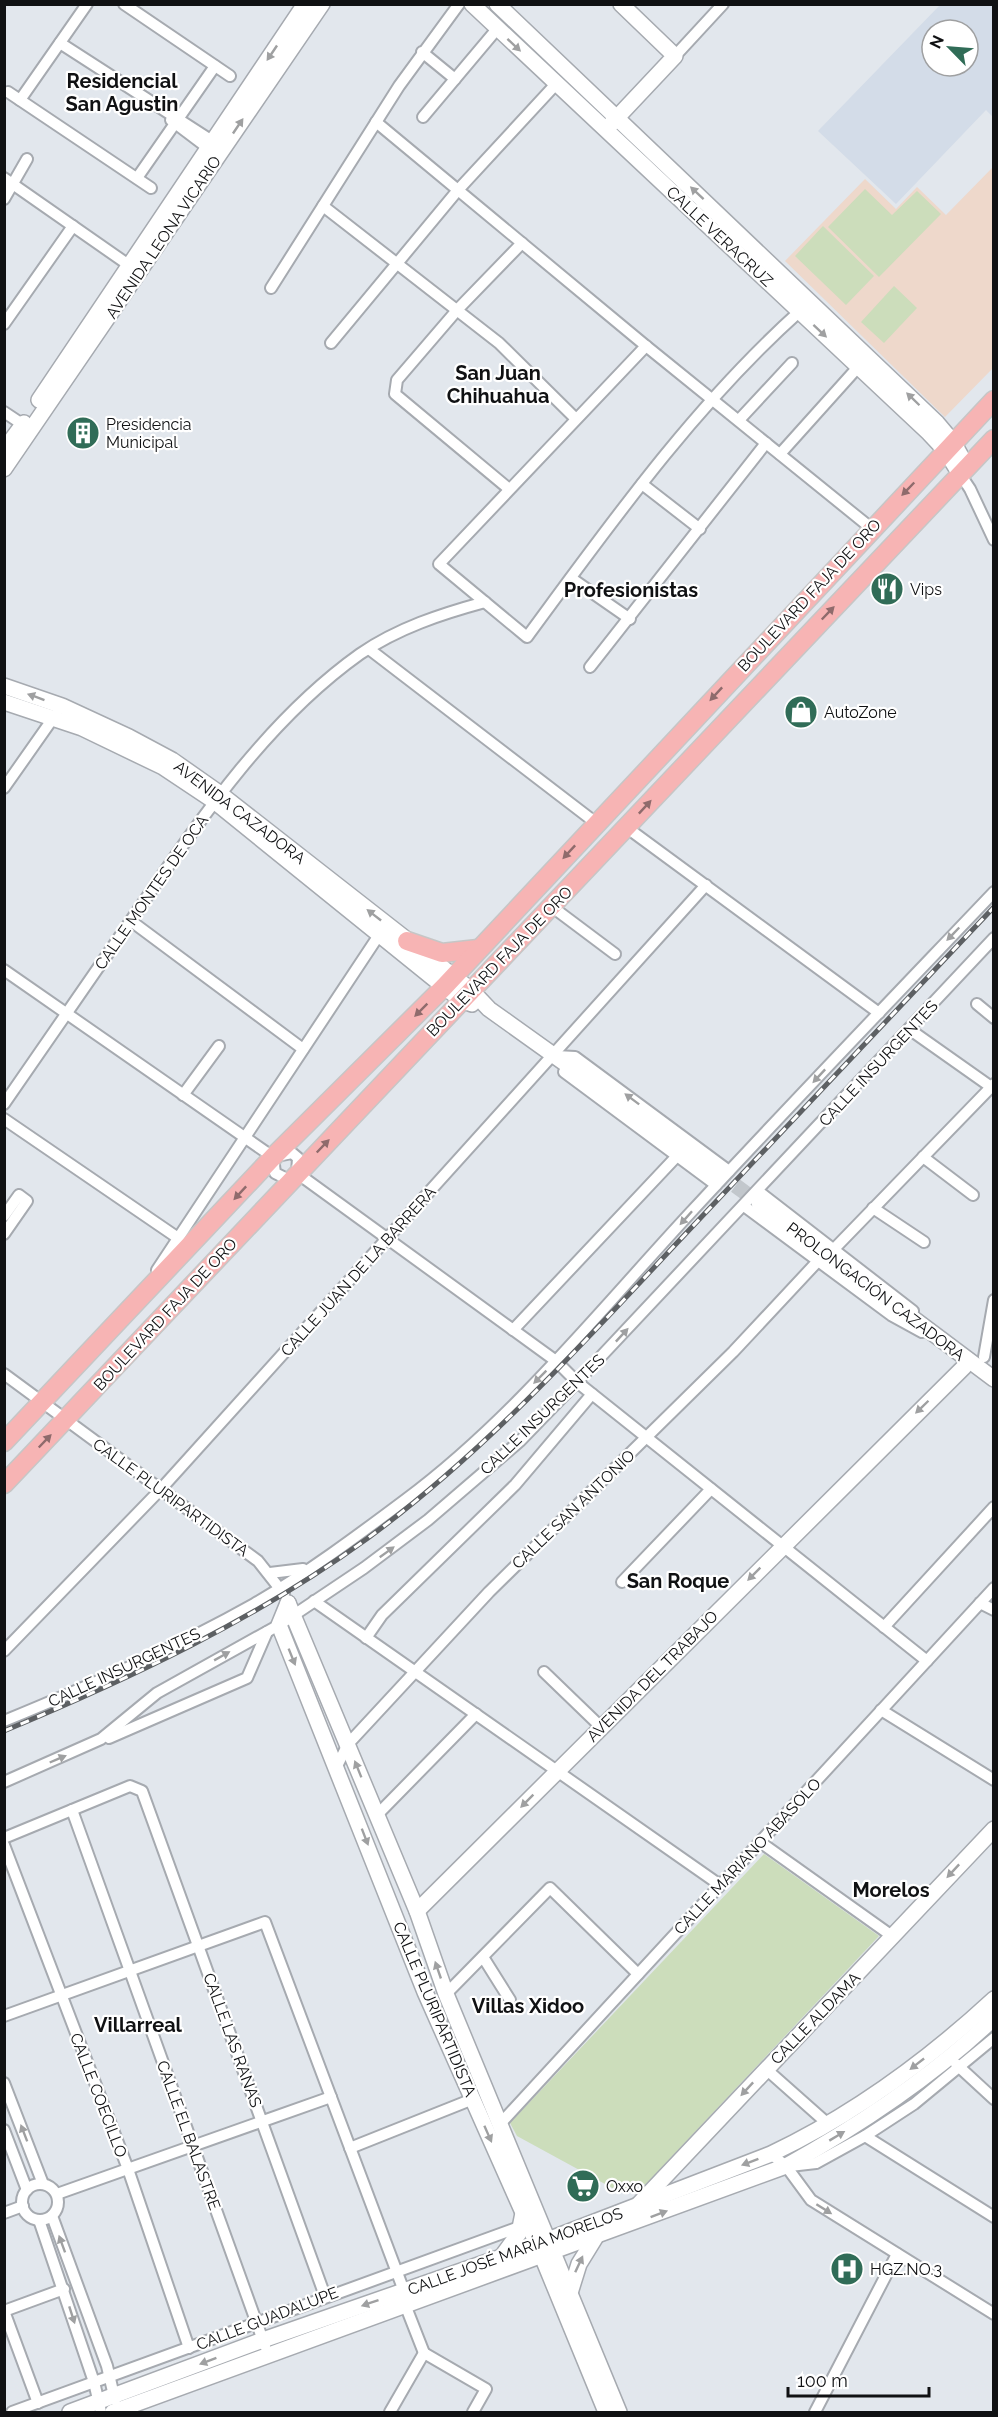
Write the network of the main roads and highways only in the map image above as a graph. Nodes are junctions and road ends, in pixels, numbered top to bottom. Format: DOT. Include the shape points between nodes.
graph roads {
  1 [pos="993,399"];
  2 [pos="993,439"];
  3 [pos="769,637"];
  4 [pos="788,656"];
  5 [pos="407,941"];
  6 [pos="478,949"];
  7 [pos="4,1442"];
  8 [pos="4,1484"];
  1 -- 3 [label="main road, BOULEVARD FAJA DE ORO, one-way"];
  4 -- 2 [label="main road, BOULEVARD FAJA DE ORO, one-way" via="966,477"];
  3 -- 4 [label="main road"];
  3 -- 6 [label="main road, BOULEVARD FAJA DE ORO, one-way"];
  8 -- 4 [label="main road, BOULEVARD FAJA DE ORO, one-way"];
  5 -- 6 [label="main road" via="442,953"];
  6 -- 7 [label="main road, BOULEVARD FAJA DE ORO, one-way" via="273,1157"];
}
